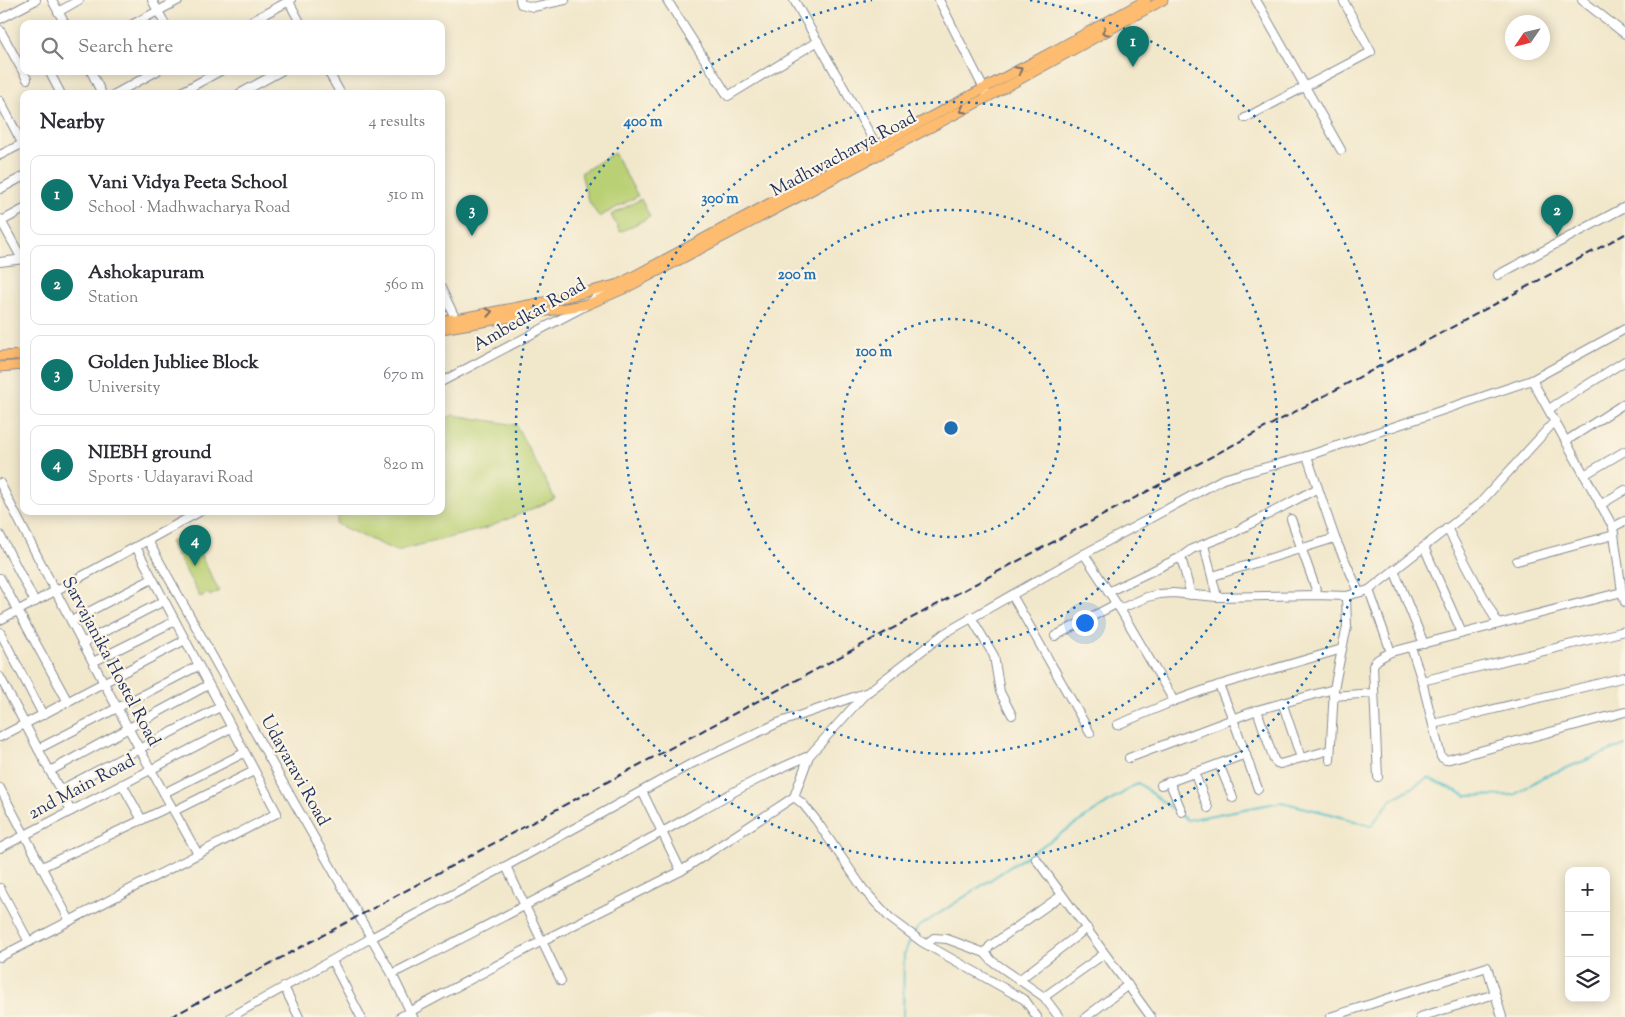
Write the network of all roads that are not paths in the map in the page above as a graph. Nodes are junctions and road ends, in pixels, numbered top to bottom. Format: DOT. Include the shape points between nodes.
graph roads {
  1 [pos="36,0"];
  2 [pos="52,0"];
  3 [pos="79,0"];
  4 [pos="152,0"];
  5 [pos="178,0"];
  6 [pos="289,0"];
  7 [pos="520,0"];
  8 [pos="565,0"];
  9 [pos="667,0"];
  10 [pos="794,0"];
  11 [pos="939,0"];
  12 [pos="1146,0"];
  13 [pos="1163,0"];
  14 [pos="1256,0"];
  15 [pos="1344,0"];
  16 [pos="1582,0"];
  17 [pos="158,11"];
  18 [pos="58,12"];
  19 [pos="0,19"];
  20 [pos="63,20"];
  21 [pos="141,20"];
  22 [pos="163,20"];
  23 [pos="253,20"];
  24 [pos="299,20"];
  25 [pos="0,30"];
  26 [pos="1625,34"];
  27 [pos="818,41"];
  28 [pos="20,66"];
  29 [pos="25,75"];
  30 [pos="51,75"];
  31 [pos="93,75"];
  32 [pos="150,75"];
  33 [pos="213,75"];
  34 [pos="274,75"];
  35 [pos="330,75"];
  36 [pos="27,79"];
  37 [pos="1305,86"];
  38 [pos="59,90"];
  39 [pos="100,90"];
  40 [pos="122,90"];
  41 [pos="185,90"];
  42 [pos="246,90"];
  43 [pos="339,90"];
  44 [pos="986,93"];
  45 [pos="0,102"];
  46 [pos="1245,118"];
  47 [pos="20,138"];
  48 [pos="20,145"];
  49 [pos="879,150"];
  50 [pos="1341,150"];
  51 [pos="0,155"];
  52 [pos="20,178"];
  53 [pos="0,189"];
  54 [pos="1625,207"];
  55 [pos="20,211"];
  56 [pos="0,221"];
  57 [pos="20,254"];
  58 [pos="20,259"];
  59 [pos="0,262"];
  60 [pos="1498,275"];
  61 [pos="605,288"];
  62 [pos="445,297"];
  63 [pos="589,304"];
  64 [pos="445,321"];
  65 [pos="457,323"];
  66 [pos="445,328"];
  67 [pos="1625,329"];
  68 [pos="20,355"];
  69 [pos="0,356"];
  70 [pos="1625,361"];
  71 [pos="20,365"];
  72 [pos="0,367"];
  73 [pos="445,380"];
  74 [pos="1532,380"];
  75 [pos="1625,404"];
  76 [pos="1549,409"];
  77 [pos="1555,421"];
  78 [pos="1566,440"];
  79 [pos="1625,452"];
  80 [pos="1307,456"];
  81 [pos="1584,475"];
  82 [pos="0,483"];
  83 [pos="1318,488"];
  84 [pos="1625,490"];
  85 [pos="2,492"];
  86 [pos="1600,505"];
  87 [pos="194,515"];
  88 [pos="1291,519"];
  89 [pos="1625,520"];
  90 [pos="1447,528"];
  91 [pos="1614,531"];
  92 [pos="0,535"];
  93 [pos="1335,538"];
  94 [pos="148,541"];
  95 [pos="1204,545"];
  96 [pos="136,547"];
  97 [pos="1424,547"];
  98 [pos="1302,549"];
  99 [pos="1084,554"];
  100 [pos="1181,557"];
  101 [pos="1517,561"];
  102 [pos="1394,570"];
  103 [pos="1212,576"];
  104 [pos="0,578"];
  105 [pos="152,579"];
  106 [pos="1369,590"];
  107 [pos="55,591"];
  108 [pos="1108,592"];
  109 [pos="1359,592"];
  110 [pos="1622,592"];
  111 [pos="1318,594"];
  112 [pos="1012,595"];
  113 [pos="1191,595"];
  114 [pos="1346,596"];
  115 [pos="1218,597"];
  116 [pos="164,601"];
  117 [pos="35,602"];
  118 [pos="1625,602"];
  119 [pos="1118,607"];
  120 [pos="18,611"];
  121 [pos="971,617"];
  122 [pos="0,620"];
  123 [pos="71,621"];
  124 [pos="174,621"];
  125 [pos="1498,624"];
  126 [pos="1625,631"];
  127 [pos="0,632"];
  128 [pos="1462,633"];
  129 [pos="1055,636"];
  130 [pos="185,640"];
  131 [pos="82,643"];
  132 [pos="1424,644"];
  133 [pos="1411,647"];
  134 [pos="1342,649"];
  135 [pos="1391,652"];
  136 [pos="93,662"];
  137 [pos="198,666"];
  138 [pos="0,677"];
  139 [pos="1625,677"];
  140 [pos="1422,681"];
  141 [pos="104,683"];
  142 [pos="208,685"];
  143 [pos="1219,685"];
  144 [pos="868,692"];
  145 [pos="1333,692"];
  146 [pos="1374,693"];
  147 [pos="1174,701"];
  148 [pos="68,702"];
  149 [pos="1282,702"];
  150 [pos="220,707"];
  151 [pos="118,708"];
  152 [pos="1257,710"];
  153 [pos="1625,712"];
  154 [pos="42,715"];
  155 [pos="1012,715"];
  156 [pos="1233,719"];
  157 [pos="25,724"];
  158 [pos="1433,724"];
  159 [pos="1117,725"];
  160 [pos="128,727"];
  161 [pos="231,728"];
  162 [pos="1090,733"];
  163 [pos="0,737"];
  164 [pos="139,748"];
  165 [pos="38,749"];
  166 [pos="1330,750"];
  167 [pos="244,753"];
  168 [pos="1246,754"];
  169 [pos="809,756"];
  170 [pos="1129,758"];
  171 [pos="1301,758"];
  172 [pos="1330,760"];
  173 [pos="1218,764"];
  174 [pos="150,769"];
  175 [pos="50,771"];
  176 [pos="254,771"];
  177 [pos="1194,772"];
  178 [pos="1378,777"];
  179 [pos="1170,781"];
  180 [pos="122,784"];
  181 [pos="1161,785"];
  182 [pos="0,788"];
  183 [pos="1258,789"];
  184 [pos="60,790"];
  185 [pos="642,791"];
  186 [pos="164,793"];
  187 [pos="794,797"];
  188 [pos="1232,798"];
  189 [pos="172,808"];
  190 [pos="1208,808"];
  191 [pos="71,811"];
  192 [pos="1182,812"];
  193 [pos="142,820"];
  194 [pos="663,832"];
  195 [pos="25,835"];
  196 [pos="0,848"];
  197 [pos="198,854"];
  198 [pos="1036,859"];
  199 [pos="506,866"];
  200 [pos="42,867"];
  201 [pos="681,871"];
  202 [pos="0,888"];
  203 [pos="1062,895"];
  204 [pos="525,906"];
  205 [pos="70,921"];
  206 [pos="1087,928"];
  207 [pos="371,938"];
  208 [pos="542,941"];
  209 [pos="29,942"];
  210 [pos="924,943"];
  211 [pos="986,954"];
  212 [pos="1104,954"];
  213 [pos="0,957"];
  214 [pos="332,961"];
  215 [pos="392,974"];
  216 [pos="1019,980"];
  217 [pos="561,981"];
  218 [pos="1128,984"];
  219 [pos="284,987"];
  220 [pos="1495,994"];
  221 [pos="1044,997"];
  222 [pos="412,1014"];
  223 [pos="241,1015"];
  224 [pos="231,1017"];
  225 [pos="299,1017"];
  226 [pos="361,1017"];
  227 [pos="400,1017"];
  228 [pos="1036,1017"];
  229 [pos="1059,1017"];
  230 [pos="1086,1017"];
  231 [pos="1150,1017"];
  232 [pos="1330,1017"];
  233 [pos="1420,1017"];
  234 [pos="1502,1017"];
  1 -- 19 [label="street"];
  2 -- 18 [label="street"];
  3 -- 18 [label="street"];
  4 -- 17 [label="street"];
  5 -- 17 [label="street"];
  6 -- 23 [label="street"];
  6 -- 24 [label="street"];
  7 -- 8 [label="street" via="521,4 533,7"];
  9 -- 27 [label="street" via="728,96"];
  10 -- 27 [label="street"];
  11 -- 44 [label="street"];
  44 -- 12 [label="main road, Madhwacharya Road, one-way"];
  13 -- 44 [label="main road, Madhwacharya Road, one-way"];
  14 -- 37 [label="street"];
  15 -- 37 [label="street" via="1371,52"];
  16 -- 26 [label="street"];
  17 -- 21 [label="street"];
  17 -- 22 [label="street"];
  18 -- 20 [label="street"];
  25 -- 28 [label="street"];
  27 -- 49 [label="street"];
  29 -- 36 [label="street"];
  30 -- 38 [label="street"];
  31 -- 39 [label="street"];
  32 -- 40 [label="street"];
  33 -- 41 [label="street"];
  34 -- 42 [label="street"];
  35 -- 43 [label="street"];
  37 -- 46 [label="street"];
  37 -- 50 [label="street"];
  44 -- 49 [label="main road, Madhwacharya Road"];
  45 -- 47 [label="street"];
  48 -- 51 [label="street"];
  49 -- 61 [label="main road, Madhwacharya Road" via="619,284"];
  49 -- 63 [label="main road, Madhwacharya Road" via="628,287"];
  52 -- 53 [label="street"];
  54 -- 60 [label="street"];
  55 -- 56 [label="street"];
  56 -- 57 [label="street"];
  58 -- 59 [label="street"];
  61 -- 63 [label="street, Ambedkar Road"];
  65 -- 61 [label="main road, Madhwacharya Road, one-way"];
  62 -- 65 [label="street"];
  63 -- 65 [label="main road, Madhwacharya Road"];
  63 -- 73 [label="street, Ambedkar Road"];
  64 -- 65 [label="main road"];
  65 -- 66 [label="main road, Madhwacharya Road"];
  67 -- 74 [label="street"];
  68 -- 69 [label="main road"];
  70 -- 76 [label="street"];
  71 -- 72 [label="main road"];
  74 -- 76 [label="street"];
  74 -- 80 [label="street"];
  75 -- 78 [label="street"];
  76 -- 77 [label="street"];
  77 -- 78 [label="street"];
  77 -- 90 [label="street" via="1482,502"];
  78 -- 81 [label="street"];
  79 -- 81 [label="street"];
  80 -- 83 [label="street"];
  80 -- 99 [label="street" via="1223,479"];
  81 -- 86 [label="street"];
  82 -- 85 [label="street, Sarvajanika Hostel Road"];
  83 -- 93 [label="street"];
  83 -- 95 [label="street"];
  84 -- 86 [label="street"];
  85 -- 107 [label="street, Sarvajanika Hostel Road"];
  86 -- 91 [label="street"];
  87 -- 94 [label="street"];
  88 -- 98 [label="street"];
  89 -- 91 [label="street"];
  90 -- 97 [label="street"];
  90 -- 125 [label="street"];
  91 -- 101 [label="street"];
  91 -- 110 [label="street"];
  92 -- 117 [label="street"];
  93 -- 98 [label="street"];
  93 -- 109 [label="street"];
  94 -- 96 [label="street"];
  94 -- 207 [label="street, Udayaravi Road"];
  95 -- 100 [label="street"];
  95 -- 103 [label="street"];
  96 -- 105 [label="street"];
  96 -- 107 [label="street"];
  97 -- 102 [label="street"];
  97 -- 128 [label="street"];
  98 -- 103 [label="street"];
  98 -- 111 [label="street"];
  99 -- 108 [label="street"];
  99 -- 112 [label="street"];
  100 -- 108 [label="street"];
  100 -- 113 [label="street"];
  102 -- 106 [label="street"];
  102 -- 132 [label="street"];
  103 -- 115 [label="street"];
  104 -- 120 [label="street"];
  105 -- 116 [label="street"];
  105 -- 123 [label="street"];
  106 -- 109 [label="street"];
  106 -- 135 [label="street"];
  107 -- 117 [label="street"];
  107 -- 123 [label="street, Sarvajanika Hostel Road"];
  108 -- 119 [label="street"];
  109 -- 114 [label="street"];
  110 -- 118 [label="street"];
  110 -- 125 [label="street"];
  111 -- 114 [label="street"];
  111 -- 115 [label="street"];
  112 -- 121 [label="street"];
  112 -- 162 [label="street"];
  113 -- 115 [label="street"];
  113 -- 119 [label="street" via="1160,594"];
  114 -- 134 [label="street"];
  116 -- 124 [label="street"];
  116 -- 131 [label="street"];
  117 -- 120 [label="street"];
  119 -- 129 [label="street"];
  119 -- 147 [label="street"];
  120 -- 122 [label="street"];
  120 -- 148 [label="street"];
  121 -- 144 [label="street"];
  121 -- 155 [label="street" via="994,656 1000,692"];
  123 -- 131 [label="street, Sarvajanika Hostel Road"];
  124 -- 130 [label="street"];
  124 -- 136 [label="street"];
  125 -- 128 [label="street"];
  126 -- 140 [label="street"];
  127 -- 154 [label="street"];
  128 -- 132 [label="street"];
  130 -- 137 [label="street"];
  130 -- 141 [label="street"];
  131 -- 136 [label="street, Sarvajanika Hostel Road"];
  132 -- 133 [label="street"];
  133 -- 135 [label="street"];
  133 -- 140 [label="street"];
  134 -- 143 [label="street"];
  134 -- 145 [label="street"];
  135 -- 146 [label="street" via="1374,662"];
  136 -- 141 [label="street, Sarvajanika Hostel Road"];
  137 -- 142 [label="street"];
  137 -- 151 [label="street"];
  138 -- 157 [label="street"];
  139 -- 158 [label="street"];
  140 -- 158 [label="street"];
  141 -- 148 [label="street"];
  141 -- 151 [label="street, Sarvajanika Hostel Road"];
  142 -- 150 [label="street"];
  142 -- 160 [label="street"];
  143 -- 147 [label="street"];
  143 -- 156 [label="street"];
  144 -- 169 [label="street"];
  144 -- 185 [label="street" via="778,724 689,765"];
  145 -- 146 [label="street"];
  145 -- 149 [label="street"];
  145 -- 166 [label="street"];
  146 -- 178 [label="street"];
  147 -- 159 [label="street"];
  148 -- 154 [label="street"];
  149 -- 152 [label="street"];
  149 -- 171 [label="street"];
  150 -- 161 [label="street"];
  150 -- 164 [label="street"];
  151 -- 160 [label="street, Sarvajanika Hostel Road"];
  151 -- 165 [label="street"];
  152 -- 156 [label="street"];
  152 -- 171 [label="street" via="1274,760 1280,764"];
  153 -- 158 [label="street" via="1446,760 1441,757"];
  154 -- 157 [label="street"];
  156 -- 168 [label="street"];
  156 -- 170 [label="street"];
  157 -- 163 [label="street"];
  157 -- 165 [label="street"];
  160 -- 164 [label="street, Sarvajanika Hostel Road"];
  160 -- 175 [label="street"];
  161 -- 167 [label="street"];
  161 -- 174 [label="street, 2nd Main Road"];
  164 -- 174 [label="street, Sarvajanika Hostel Road"];
  164 -- 184 [label="street"];
  165 -- 175 [label="street"];
  166 -- 171 [label="street"];
  166 -- 172 [label="street"];
  167 -- 176 [label="street"];
  167 -- 186 [label="street"];
  168 -- 173 [label="street"];
  168 -- 183 [label="street"];
  169 -- 187 [label="street"];
  169 -- 194 [label="street" via="780,768"];
  173 -- 177 [label="street"];
  173 -- 188 [label="street"];
  174 -- 180 [label="street, 2nd Main Road"];
  174 -- 186 [label="street, Sarvajanika Hostel Road"];
  175 -- 184 [label="street"];
  176 -- 189 [label="street"];
  176 -- 197 [label="street" via="277,813"];
  177 -- 179 [label="street"];
  177 -- 190 [label="street"];
  179 -- 181 [label="street"];
  179 -- 192 [label="street"];
  180 -- 191 [label="street, 2nd Main Road"];
  180 -- 193 [label="street"];
  182 -- 195 [label="street"];
  184 -- 191 [label="street"];
  185 -- 194 [label="street"];
  185 -- 199 [label="street"];
  186 -- 189 [label="street, Sarvajanika Hostel Road"];
  187 -- 201 [label="street"];
  187 -- 210 [label="street" via="816,820 864,890 890,918"];
  189 -- 193 [label="street"];
  189 -- 197 [label="street, Sarvajanika Hostel Road"];
  191 -- 195 [label="street, 2nd Main Road"];
  193 -- 200 [label="street"];
  194 -- 201 [label="street"];
  194 -- 204 [label="street"];
  195 -- 196 [label="street, 2nd Main Road"];
  195 -- 200 [label="street"];
  197 -- 205 [label="street"];
  198 -- 203 [label="street"];
  199 -- 204 [label="street"];
  199 -- 207 [label="street"];
  200 -- 205 [label="street"];
  201 -- 208 [label="street"];
  202 -- 209 [label="street"];
  203 -- 206 [label="street"];
  203 -- 211 [label="street" via="990,946"];
  204 -- 208 [label="street"];
  204 -- 215 [label="street"];
  205 -- 209 [label="street"];
  206 -- 212 [label="street"];
  206 -- 216 [label="street"];
  207 -- 214 [label="street"];
  207 -- 215 [label="street, Udayaravi Road"];
  208 -- 217 [label="street"];
  208 -- 222 [label="street"];
  209 -- 213 [label="street"];
  210 -- 211 [label="street" via="934,938 947,939"];
  210 -- 228 [label="street" via="1025,1000"];
  211 -- 216 [label="street"];
  212 -- 218 [label="street"];
  212 -- 221 [label="street"];
  214 -- 219 [label="street"];
  214 -- 226 [label="street"];
  215 -- 222 [label="street, Udayaravi Road"];
  216 -- 221 [label="street"];
  218 -- 230 [label="street"];
  218 -- 231 [label="street"];
  219 -- 223 [label="street"];
  219 -- 225 [label="street"];
  220 -- 232 [label="street" via="1487,967"];
  220 -- 233 [label="street"];
  220 -- 234 [label="street"];
  221 -- 229 [label="street"];
  222 -- 227 [label="street"];
  223 -- 224 [label="street"];
}
